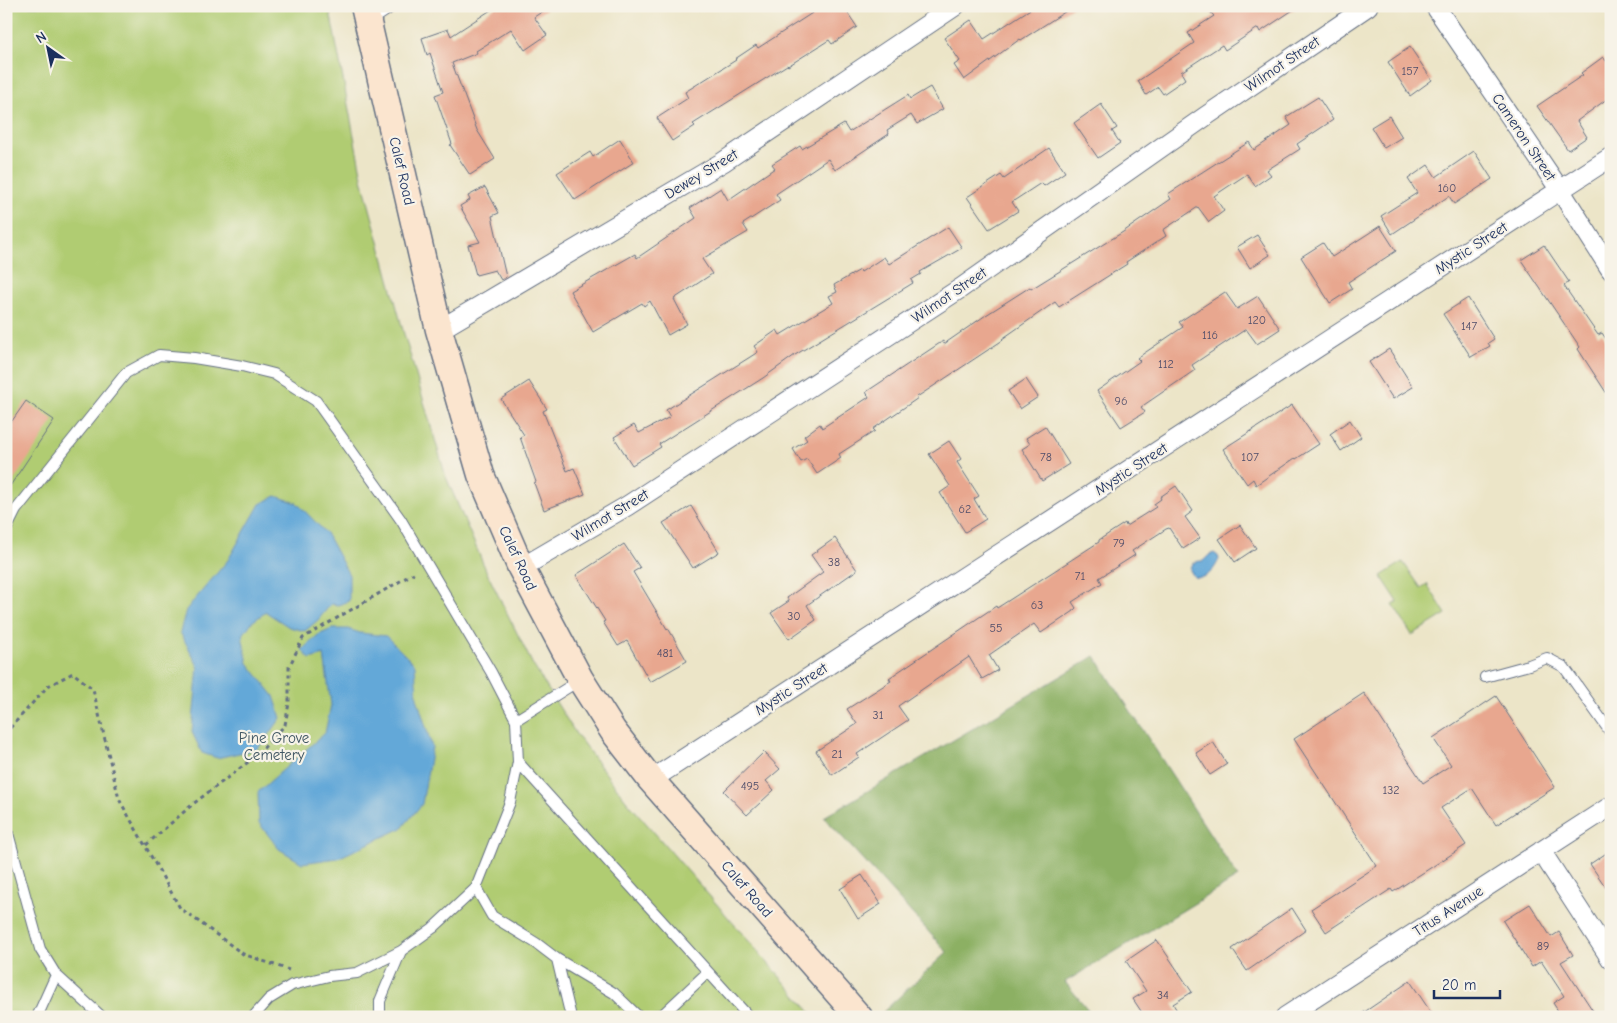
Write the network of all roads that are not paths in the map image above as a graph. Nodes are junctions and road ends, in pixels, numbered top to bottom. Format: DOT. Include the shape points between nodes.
graph roads {
  1 [pos="955,6"];
  2 [pos="1368,6"];
  3 [pos="1435,6"];
  4 [pos="372,10"];
  5 [pos="1611,157"];
  6 [pos="1560,190"];
  7 [pos="1611,270"];
  8 [pos="439,330"];
  9 [pos="6,530"];
  10 [pos="521,568"];
  11 [pos="1485,677"];
  12 [pos="580,679"];
  13 [pos="516,720"];
  14 [pos="1611,734"];
  15 [pos="518,762"];
  16 [pos="651,780"];
  17 [pos="1611,806"];
  18 [pos="6,826"];
  19 [pos="1541,851"];
  20 [pos="476,888"];
  21 [pos="400,950"];
  22 [pos="557,959"];
  23 [pos="1611,959"];
  24 [pos="708,972"];
  25 [pos="56,975"];
  26 [pos="37,1017"];
  27 [pos="102,1017"];
  28 [pos="253,1017"];
  29 [pos="380,1017"];
  30 [pos="571,1017"];
  31 [pos="639,1017"];
  32 [pos="660,1017"];
  33 [pos="750,1017"];
  34 [pos="859,1017"];
  35 [pos="1285,1017"];
  1 -- 8 [label="street, Dewey Street" via="723,162"];
  2 -- 10 [label="street, Wilmot Street" via="961,288 627,506"];
  3 -- 6 [label="street, Cameron Street"];
  4 -- 8 [label="main road, Calef Road"];
  5 -- 6 [label="street, Mystic Street"];
  6 -- 7 [label="street, Cameron Street"];
  6 -- 16 [label="street, Mystic Street"];
  8 -- 10 [label="main road, Calef Road" via="481,476"];
  9 -- 13 [label="lane" via="16,510 126,373 159,354 274,374 316,401 402,520"];
  10 -- 12 [label="main road, Calef Road"];
  11 -- 14 [label="lane" via="1547,658 1564,667"];
  12 -- 13 [label="lane"];
  12 -- 16 [label="main road, Calef Road" via="613,731"];
  13 -- 15 [label="lane"];
  15 -- 20 [label="lane" via="510,802"];
  15 -- 24 [label="lane"];
  16 -- 34 [label="main road, Calef Road"];
  17 -- 19 [label="street, Titus Avenue"];
  18 -- 25 [label="lane" via="40,949"];
  19 -- 23 [label="street"];
  19 -- 35 [label="street, Titus Avenue"];
  20 -- 21 [label="lane" via="433,928"];
  20 -- 22 [label="lane" via="492,916"];
  21 -- 28 [label="lane" via="357,973 292,985 269,999"];
  21 -- 29 [label="lane" via="380,1000"];
  22 -- 30 [label="lane"];
  22 -- 31 [label="lane" via="614,993"];
  24 -- 32 [label="lane"];
  24 -- 33 [label="lane"];
  25 -- 26 [label="lane"];
  25 -- 27 [label="lane"];
}
